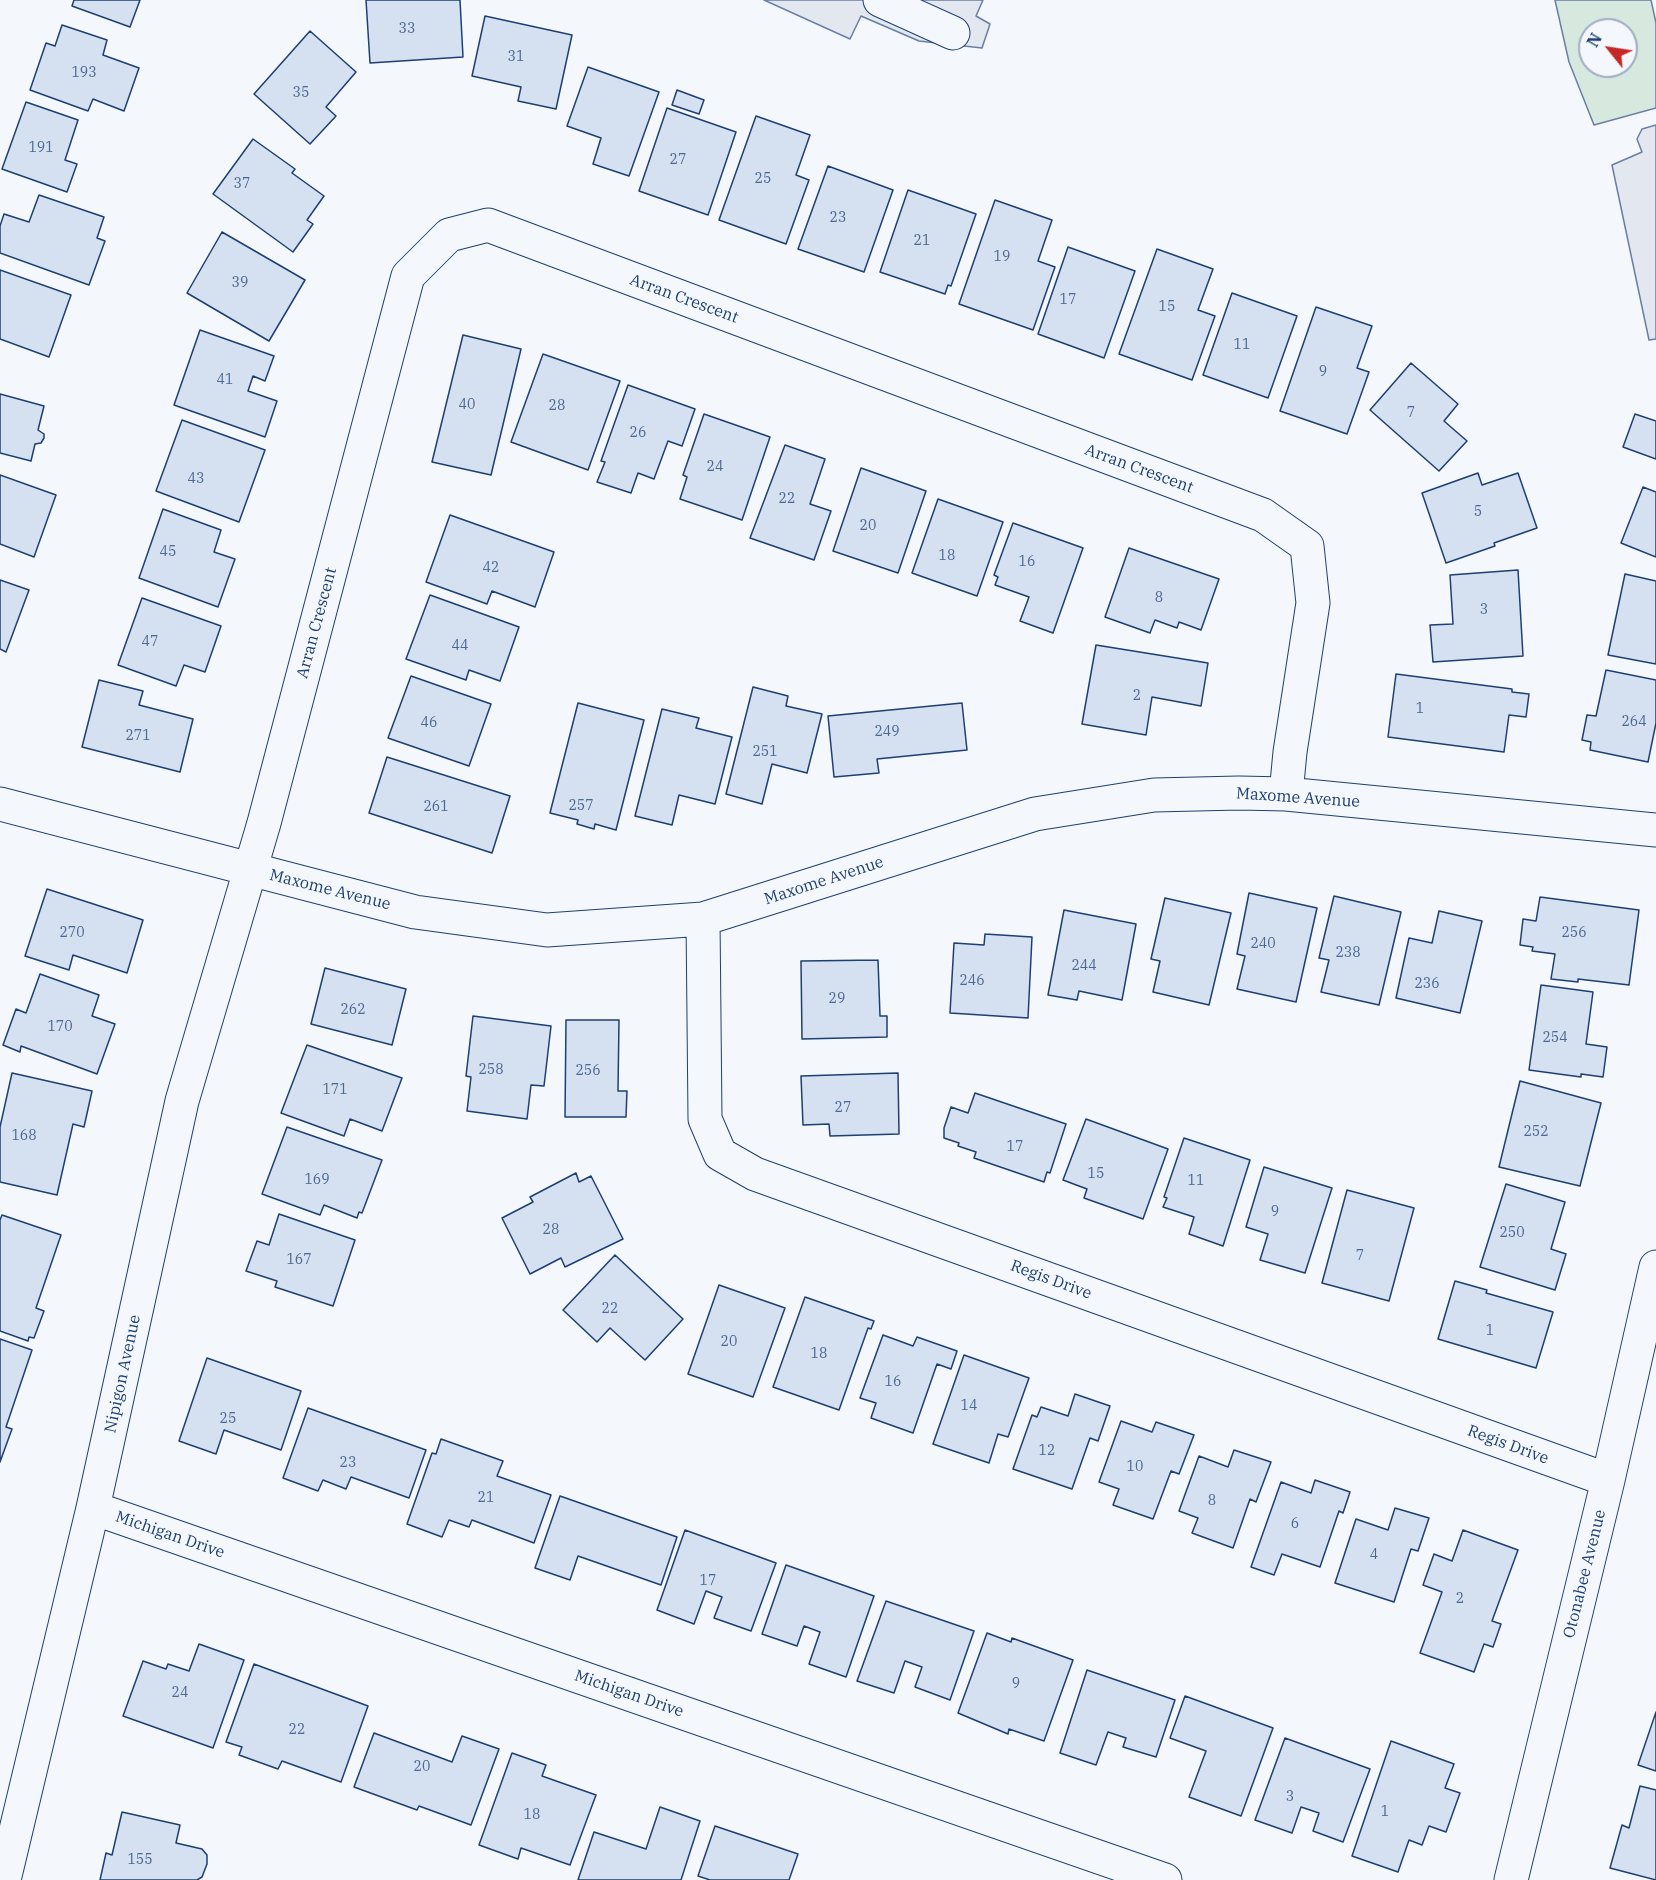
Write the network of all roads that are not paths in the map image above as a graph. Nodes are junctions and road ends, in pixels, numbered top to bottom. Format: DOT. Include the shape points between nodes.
graph roads {
  1 [pos="880,0"];
  2 [pos="953,33"];
  3 [pos="1286,794"];
  4 [pos="0,804"];
  5 [pos="1656,830"];
  6 [pos="250,870"];
  7 [pos="703,919"];
  8 [pos="1656,1268"];
  9 [pos="1608,1480"];
  10 [pos="93,1508"];
  11 [pos="4,1880"];
  12 [pos="1165,1880"];
  13 [pos="1511,1880"];
  1 -- 2 [label="street"];
  3 -- 5 [label="street, Maxome Avenue"];
  3 -- 6 [label="street, Arran Crescent" via="1313,603 1307,546 1263,515 488,225 449,235 408,276"];
  3 -- 7 [label="street, Maxome Avenue" via="1154,795 1035,814"];
  4 -- 6 [label="street, Maxome Avenue"];
  6 -- 7 [label="street, Maxome Avenue" via="415,912 548,930"];
  6 -- 10 [label="street, Nipigon Avenue" via="182,1101"];
  7 -- 9 [label="street, Regis Drive" via="705,1119 720,1154 755,1174"];
  8 -- 9 [label="street, Otonabee Avenue"];
  9 -- 13 [label="street, Otonabee Avenue"];
  10 -- 11 [label="street, Nipigon Avenue"];
  10 -- 12 [label="street, Michigan Drive"];
}
